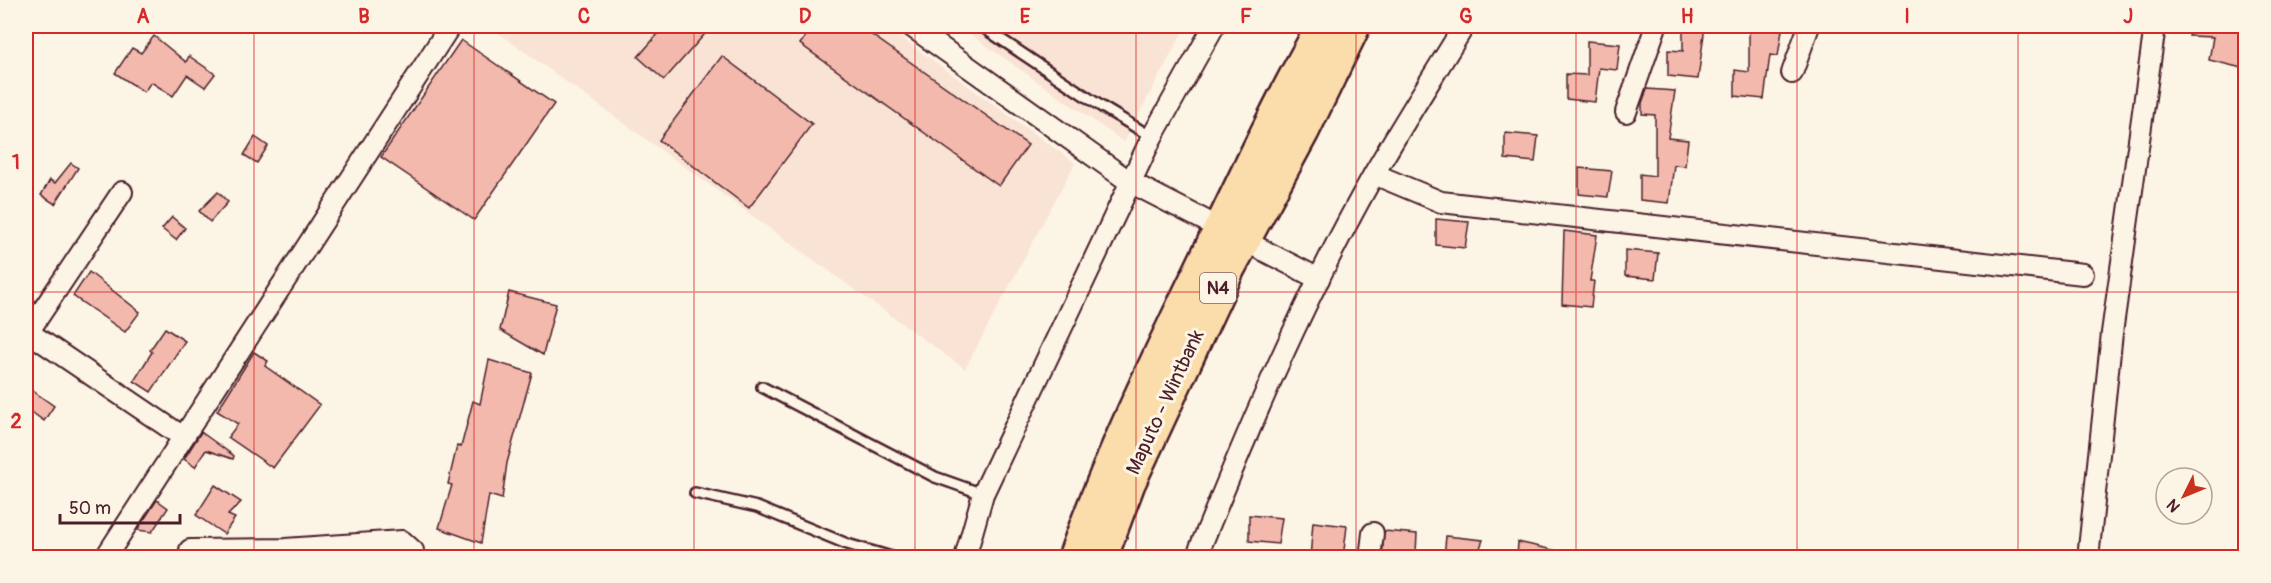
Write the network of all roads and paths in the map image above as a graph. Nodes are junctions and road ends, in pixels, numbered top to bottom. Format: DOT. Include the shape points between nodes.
graph roads {
  1 [pos="450,26"];
  2 [pos="911,26"];
  3 [pos="981,26"];
  4 [pos="1214,26"];
  5 [pos="1324,26"];
  6 [pos="1353,26"];
  7 [pos="1464,26"];
  8 [pos="1656,26"];
  9 [pos="1809,26"];
  10 [pos="2155,26"];
  11 [pos="1792,73"];
  12 [pos="1626,112"];
  13 [pos="1152,137"];
  14 [pos="1374,174"];
  15 [pos="1130,183"];
  16 [pos="122,192"];
  17 [pos="1231,235"];
  18 [pos="2083,274"];
  19 [pos="1319,279"];
  20 [pos="762,387"];
  21 [pos="183,437"];
  22 [pos="695,493"];
  23 [pos="983,494"];
  24 [pos="1373,533"];
  25 [pos="190,550"];
  26 [pos="105,558"];
  27 [pos="412,558"];
  28 [pos="895,558"];
  29 [pos="965,558"];
  30 [pos="1075,558"];
  31 [pos="1100,558"];
  32 [pos="1196,558"];
  33 [pos="1370,558"];
  34 [pos="2088,558"];
  1 -- 21 [label="street"];
  2 -- 15 [label="street"];
  3 -- 13 [label="lane"];
  4 -- 13 [label="street"];
  5 -- 17 [label="highway, Maputo - Wintbank / N4" via="1273,118"];
  6 -- 17 [label="highway, Maputo - Wintbank / N4" via="1302,131"];
  7 -- 14 [label="street"];
  8 -- 12 [label="street"];
  9 -- 11 [label="street"];
  10 -- 34 [label="street" via="2115,311"];
  13 -- 15 [label="street"];
  14 -- 18 [label="street" via="1441,202"];
  14 -- 19 [label="street"];
  15 -- 17 [label="street"];
  15 -- 23 [label="street"];
  16 -- 21 [label="street" via="31,328 31,334"];
  17 -- 19 [label="street"];
  17 -- 30 [label="highway, Maputo - Wintbank / N4" via="1106,474"];
  17 -- 31 [label="highway, Maputo - Wintbank / N4"];
  19 -- 32 [label="street" via="1237,457"];
  20 -- 23 [label="lane" via="935,477"];
  21 -- 26 [label="street"];
  22 -- 28 [label="lane" via="757,507 847,544"];
  23 -- 29 [label="street"];
  24 -- 33 [label="street"];
  25 -- 27 [label="street" via="285,549 402,541 413,552"];
}
